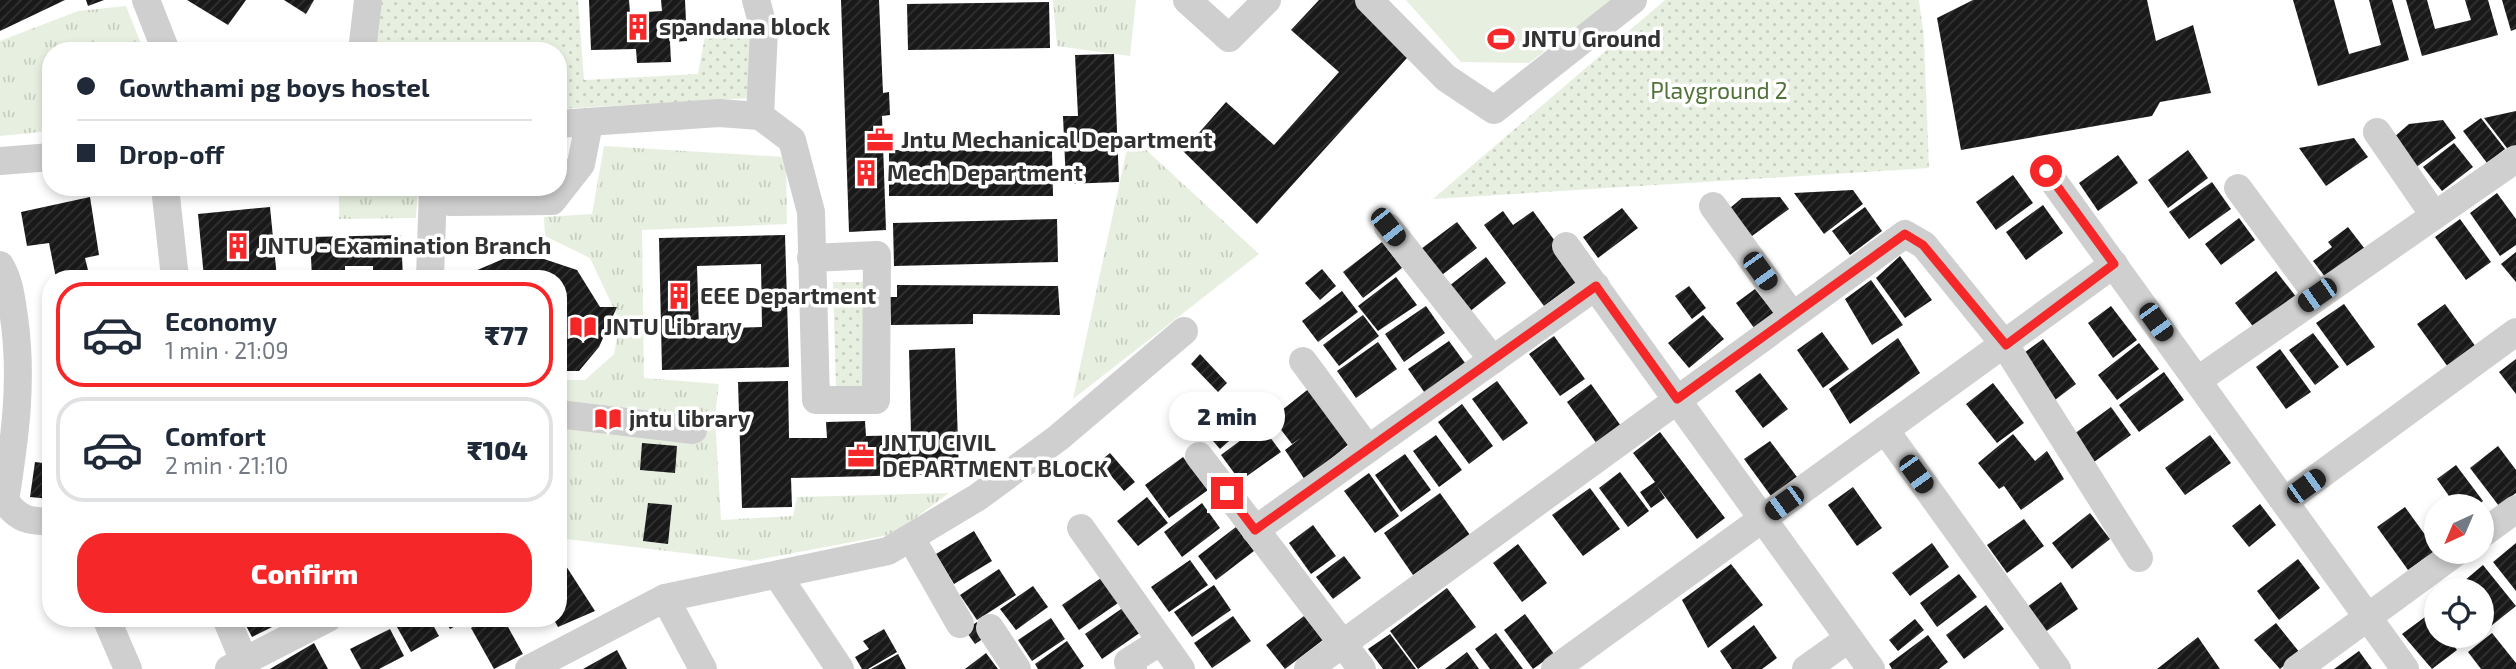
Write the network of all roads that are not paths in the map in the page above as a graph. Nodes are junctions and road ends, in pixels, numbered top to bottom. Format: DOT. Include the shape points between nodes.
graph roads {
  1 [pos="146,0"];
  2 [pos="368,0"];
  3 [pos="756,0"];
  4 [pos="1187,0"];
  5 [pos="1267,0"];
  6 [pos="1369,0"];
  7 [pos="1633,0"];
  8 [pos="162,42"];
  9 [pos="363,42"];
  10 [pos="760,116"];
  11 [pos="589,123"];
  12 [pos="567,124"];
  13 [pos="2377,132"];
  14 [pos="42,158"];
  15 [pos="2516,159"];
  16 [pos="0,161"];
  17 [pos="2046,171"];
  18 [pos="567,182"];
  19 [pos="2238,188"];
  20 [pos="166,196"];
  21 [pos="433,196"];
  22 [pos="447,196"];
  23 [pos="556,196"];
  24 [pos="1713,206"];
  25 [pos="2434,215"];
  26 [pos="1388,227"];
  27 [pos="1566,246"];
  28 [pos="811,258"];
  29 [pos="2114,264"];
  30 [pos="0,265"];
  31 [pos="175,270"];
  32 [pos="430,270"];
  33 [pos="1596,286"];
  34 [pos="2317,295"];
  35 [pos="1792,315"];
  36 [pos="1184,331"];
  37 [pos="2516,332"];
  38 [pos="2006,345"];
  39 [pos="1493,360"];
  40 [pos="1303,361"];
  41 [pos="2198,380"];
  42 [pos="1677,399"];
  43 [pos="567,415"];
  44 [pos="693,430"];
  45 [pos="1885,430"];
  46 [pos="1368,449"];
  47 [pos="1199,456"];
  48 [pos="2285,501"];
  49 [pos="2516,509"];
  50 [pos="1763,518"];
  51 [pos="42,522"];
  52 [pos="2494,525"];
  53 [pos="1081,528"];
  54 [pos="1255,530"];
  55 [pos="911,538"];
  56 [pos="2139,558"];
  57 [pos="2440,564"];
  58 [pos="778,576"];
  59 [pos="665,598"];
  60 [pos="2368,617"];
  61 [pos="960,624"];
  62 [pos="110,627"];
  63 [pos="228,627"];
  64 [pos="310,627"];
  65 [pos="990,628"];
  66 [pos="1848,639"];
  67 [pos="1161,641"];
  68 [pos="1343,644"];
  69 [pos="564,660"];
  70 [pos="237,665"];
  71 [pos="128,669"];
  72 [pos="529,669"];
  73 [pos="703,669"];
  74 [pos="839,669"];
  75 [pos="1017,669"];
  76 [pos="1133,669"];
  77 [pos="1181,669"];
  78 [pos="1308,669"];
  79 [pos="1362,669"];
  80 [pos="1555,669"];
  81 [pos="1806,669"];
  82 [pos="1871,669"];
  83 [pos="2057,669"];
  84 [pos="2297,669"];
  85 [pos="2405,669"];
  1 -- 8 [label="street"];
  2 -- 9 [label="street"];
  3 -- 10 [label="street" via="764,30"];
  4 -- 5 [label="street" via="1229,38"];
  6 -- 7 [label="street" via="1446,78 1494,110"];
  10 -- 11 [label="street" via="719,113"];
  10 -- 28 [label="street" via="792,140 811,212"];
  11 -- 12 [label="street"];
  11 -- 18 [label="street" via="581,164"];
  13 -- 25 [label="street"];
  14 -- 16 [label="street"];
  15 -- 25 [label="street"];
  17 -- 29 [label="street"];
  19 -- 34 [label="street"];
  20 -- 31 [label="street"];
  21 -- 32 [label="street"];
  22 -- 23 [label="street" via="451,202 552,201"];
  24 -- 35 [label="street"];
  25 -- 34 [label="street"];
  26 -- 39 [label="street"];
  27 -- 33 [label="street"];
  28 -- 28 [label="street" via="877,256 876,400 816,400"];
  29 -- 38 [label="street"];
  29 -- 41 [label="street"];
  30 -- 51 [label="street" via="8,278 20,358 18,416 5,501 15,514"];
  33 -- 39 [label="street"];
  33 -- 42 [label="street"];
  34 -- 41 [label="street"];
  35 -- 38 [label="street" via="1905,234 1923,245"];
  35 -- 42 [label="street"];
  36 -- 55 [label="street" via="1058,438 978,497"];
  37 -- 48 [label="street"];
  38 -- 45 [label="street"];
  38 -- 56 [label="street"];
  39 -- 46 [label="street"];
  40 -- 46 [label="street"];
  41 -- 48 [label="street"];
  42 -- 50 [label="street"];
  42 -- 68 [label="street"];
  43 -- 44 [label="street"];
  45 -- 50 [label="street"];
  45 -- 83 [label="street"];
  46 -- 54 [label="street"];
  47 -- 54 [label="street"];
  48 -- 60 [label="street"];
  49 -- 52 [label="street"];
  50 -- 66 [label="street"];
  50 -- 80 [label="street"];
  53 -- 67 [label="street"];
  54 -- 68 [label="street"];
  55 -- 58 [label="street" via="888,551"];
  55 -- 61 [label="street"];
  57 -- 60 [label="street"];
  58 -- 59 [label="street"];
  58 -- 74 [label="street"];
  59 -- 69 [label="street"];
  59 -- 73 [label="street"];
  60 -- 84 [label="street"];
  60 -- 85 [label="street"];
  62 -- 71 [label="street"];
  63 -- 70 [label="street"];
  64 -- 70 [label="street"];
  65 -- 75 [label="street"];
  66 -- 81 [label="street"];
  66 -- 82 [label="street"];
  67 -- 76 [label="street" via="1128,662"];
  67 -- 77 [label="street"];
  68 -- 78 [label="street"];
  68 -- 79 [label="street"];
  69 -- 72 [label="street"];
}
